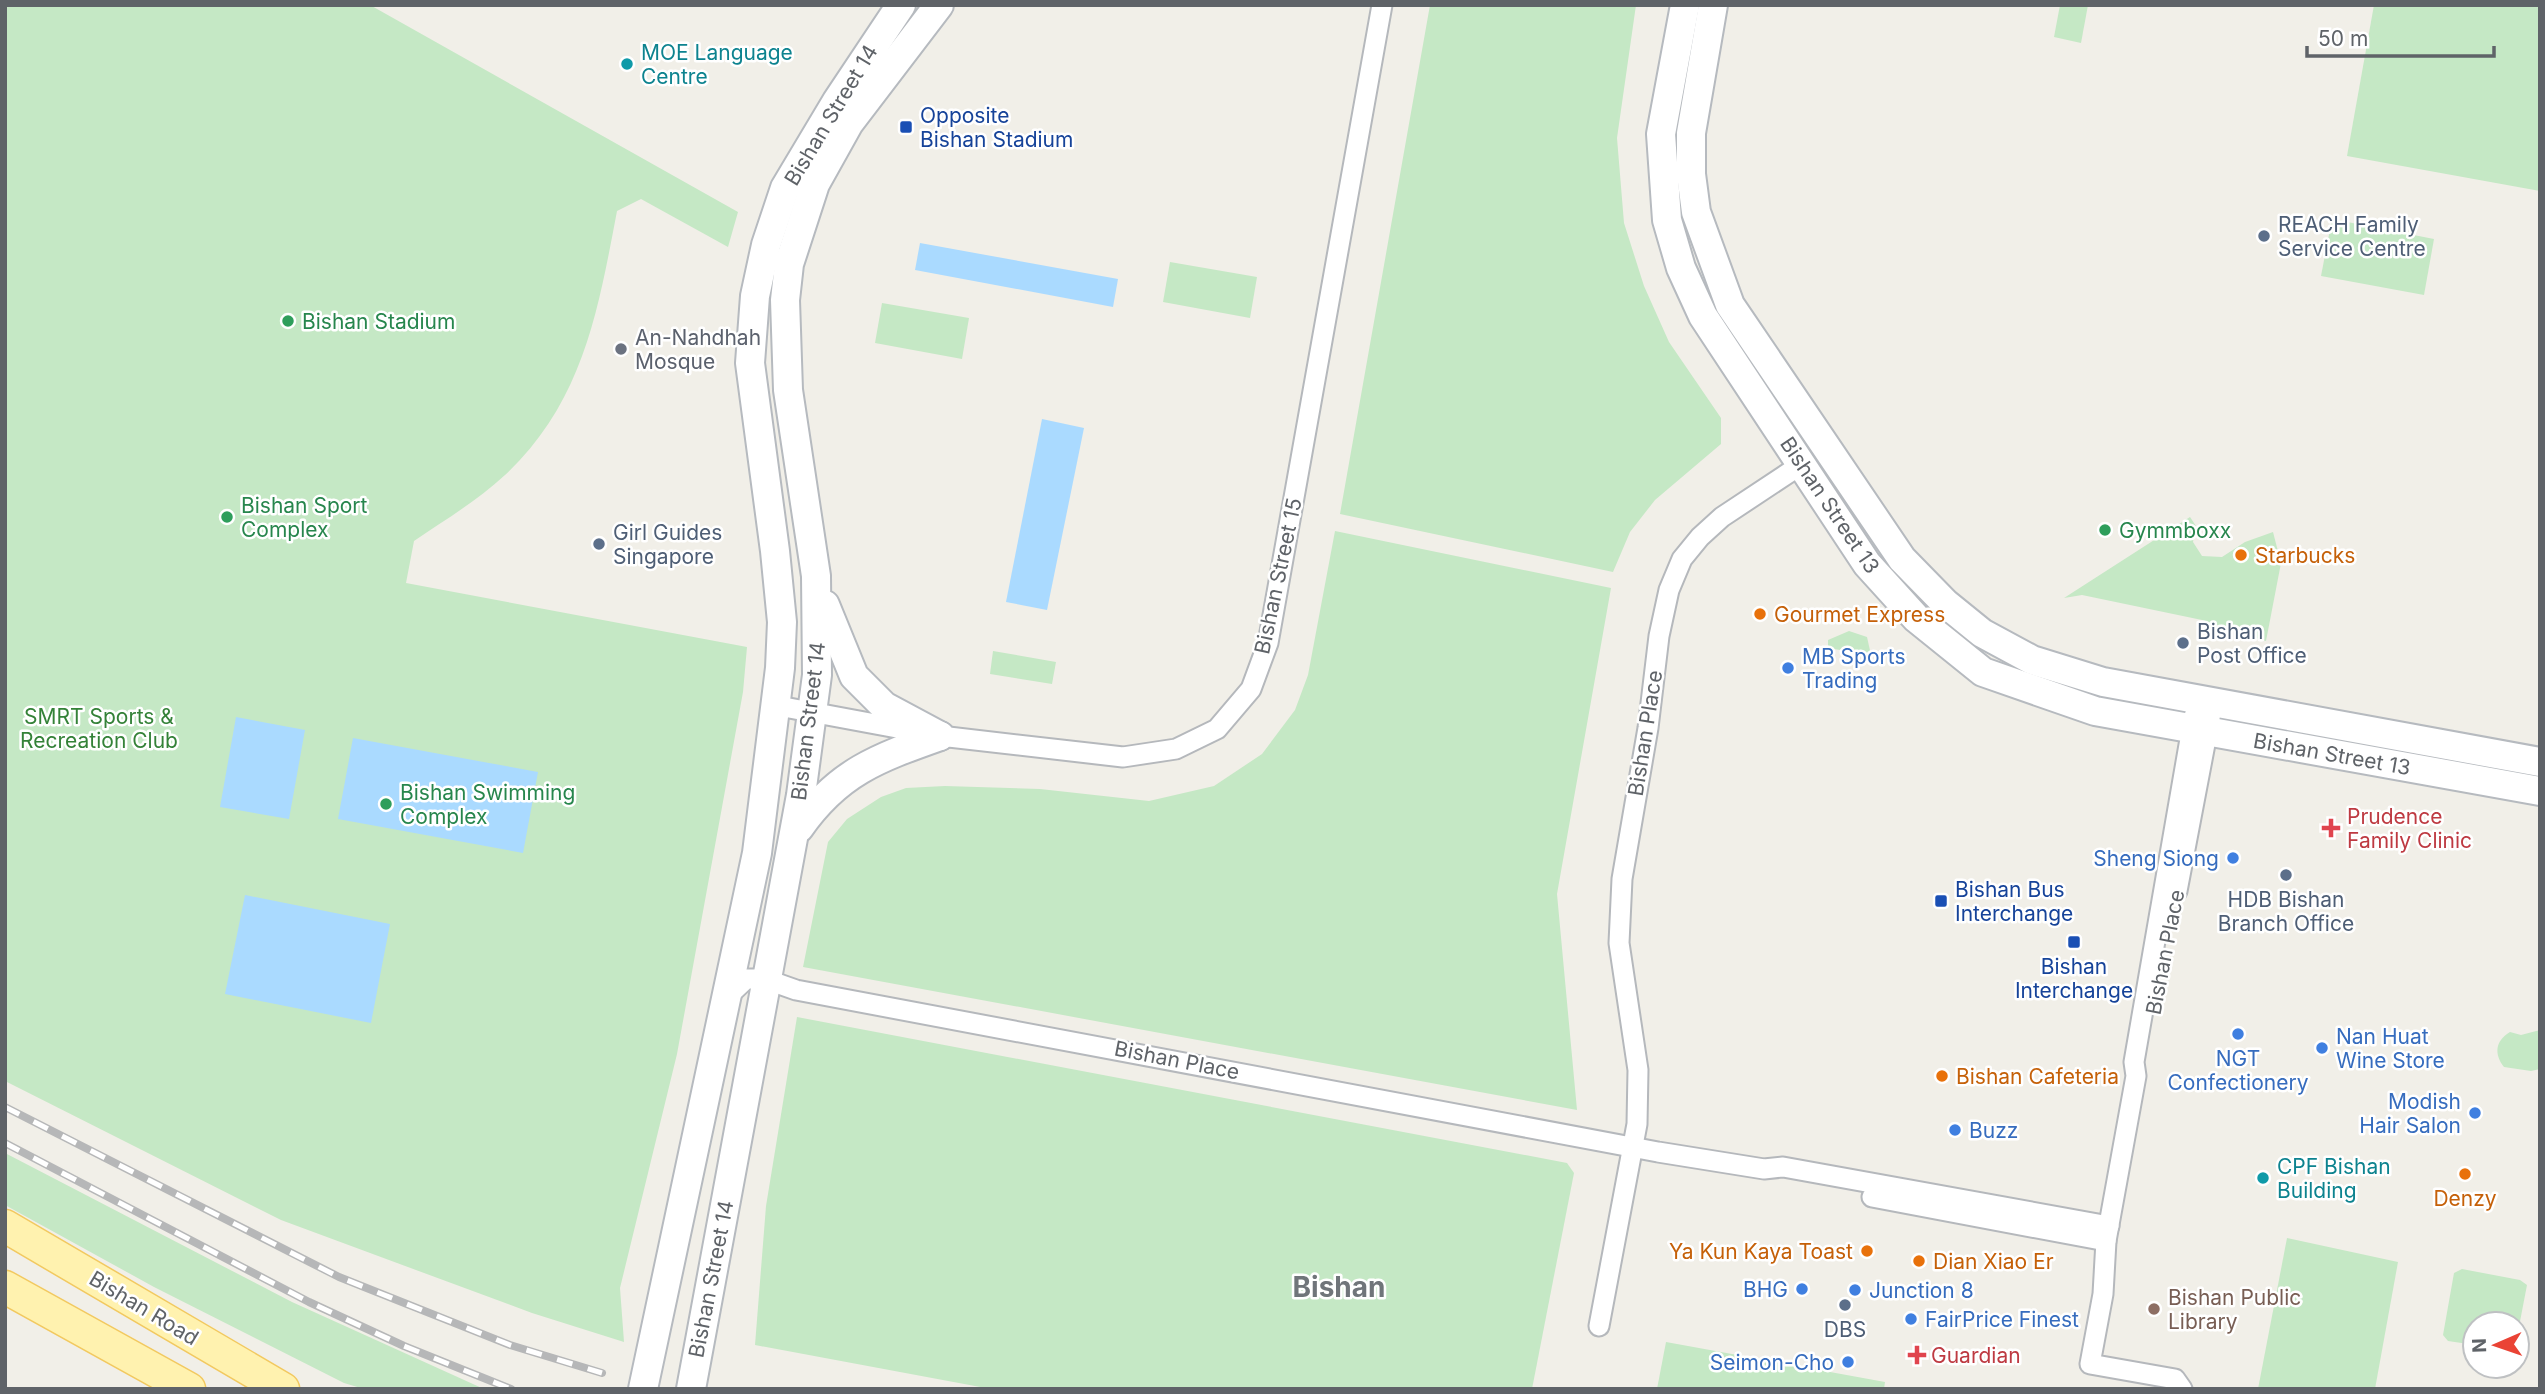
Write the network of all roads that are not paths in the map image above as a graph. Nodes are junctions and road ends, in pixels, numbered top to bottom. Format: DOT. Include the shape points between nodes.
graph roads {
  1 [pos="901,5"];
  2 [pos="939,5"];
  3 [pos="1382,5"];
  4 [pos="1685,5"];
  5 [pos="1713,5"];
  6 [pos="1802,464"];
  7 [pos="816,576"];
  8 [pos="2205,701"];
  9 [pos="773,705"];
  10 [pos="812,713"];
  11 [pos="2199,731"];
  12 [pos="940,736"];
  13 [pos="2540,762"];
  14 [pos="2540,791"];
  15 [pos="792,839"];
  16 [pos="765,979"];
  17 [pos="728,996"];
  18 [pos="1633,1147"];
  19 [pos="5,1226"];
  20 [pos="2108,1234"];
  21 [pos="5,1287"];
  22 [pos="1599,1326"];
  23 [pos="189,1389"];
  24 [pos="283,1389"];
  25 [pos="643,1389"];
  26 [pos="691,1389"];
  27 [pos="2182,1389"];
  1 -- 9 [label="street, Bishan Street 14" via="785,188 765,245 755,296 750,363 782,622"];
  2 -- 7 [label="street, Bishan Street 14" via="849,123 815,184 789,264 785,300 788,390"];
  3 -- 12 [label="street, Bishan Street 15" via="1268,643 1251,689 1217,729 1176,749 1123,757"];
  4 -- 6 [label="street, Bishan Street 13" via="1661,134 1667,220 1681,268 1703,316"];
  5 -- 8 [label="street, Bishan Street 13" via="1691,133 1690,174 1696,212 1730,305 1902,559 1945,604 1982,633 2032,660 2103,682"];
  6 -- 11 [label="street, Bishan Street 13" via="1867,564 1916,618 1983,672 2095,711"];
  6 -- 18 [label="street, Bishan Place" via="1700,537 1682,559 1670,590 1622,879 1619,943 1638,1070"];
  7 -- 10 [label="street, Bishan Street 14" via="818,634"];
  7 -- 12 [label="street" via="854,676 884,706"];
  8 -- 11 [label="street, Bishan Place"];
  8 -- 13 [label="street, Bishan Street 13"];
  9 -- 10 [label="street, Bishan Street 15"];
  9 -- 17 [label="street, Bishan Street 14" via="757,853"];
  10 -- 12 [label="street, Bishan Street 15"];
  10 -- 15 [label="street, Bishan Street 14"];
  11 -- 14 [label="street, Bishan Street 13"];
  11 -- 20 [label="street, Bishan Place" via="2144,1064 2136,1076"];
  12 -- 15 [label="street" via="853,773 819,800"];
  15 -- 16 [label="street, Bishan Street 14"];
  16 -- 17 [label="street" via="746,979"];
  16 -- 18 [label="street, Bishan Place" via="796,989"];
  16 -- 26 [label="street, Bishan Street 14"];
  17 -- 25 [label="street, Bishan Street 14"];
  18 -- 20 [label="street, Bishan Place" via="1764,1169 1783,1167"];
  18 -- 22 [label="street, Bishan Place"];
  19 -- 24 [label="main road, Bishan Road"];
  20 -- 27 [label="street, Bishan Place" via="2090,1364 2175,1379"];
  21 -- 23 [label="main road"];
}
